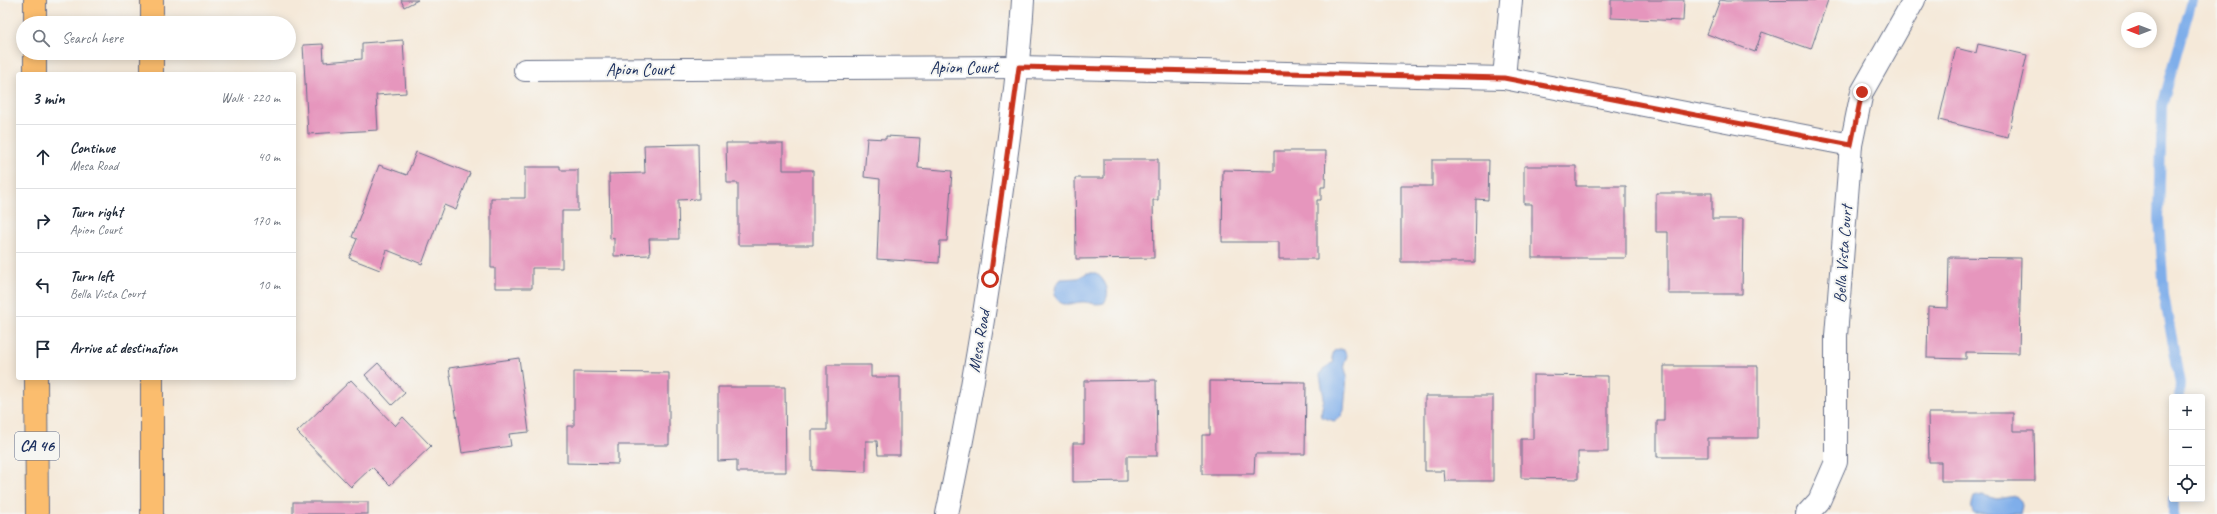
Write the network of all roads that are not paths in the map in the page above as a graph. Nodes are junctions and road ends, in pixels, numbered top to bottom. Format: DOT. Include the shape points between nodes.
graph roads {
  1 [pos="35,0"];
  2 [pos="152,0"];
  3 [pos="1023,0"];
  4 [pos="1511,0"];
  5 [pos="1914,0"];
  6 [pos="35,16"];
  7 [pos="152,16"];
  8 [pos="35,60"];
  9 [pos="152,60"];
  10 [pos="1019,67"];
  11 [pos="526,70"];
  12 [pos="35,72"];
  13 [pos="152,72"];
  14 [pos="1504,78"];
  15 [pos="1851,145"];
  16 [pos="36,380"];
  17 [pos="152,380"];
  18 [pos="37,514"];
  19 [pos="152,514"];
  20 [pos="947,514"];
  21 [pos="1807,514"];
  1 -- 6 [label="highway"];
  2 -- 7 [label="highway"];
  3 -- 10 [label="street, Mesa Road"];
  4 -- 14 [label="street"];
  5 -- 15 [label="street, Bella Vista Court" via="1862,92"];
  8 -- 12 [label="highway"];
  9 -- 13 [label="highway"];
  10 -- 11 [label="street, Apion Court"];
  10 -- 14 [label="street, Apion Court"];
  10 -- 20 [label="street, Mesa Road" via="990,279"];
  14 -- 15 [label="street, Apion Court"];
  15 -- 21 [label="street, Bella Vista Court" via="1836,336 1836,462 1819,501"];
  16 -- 18 [label="highway, CA 46"];
  17 -- 19 [label="highway"];
}
